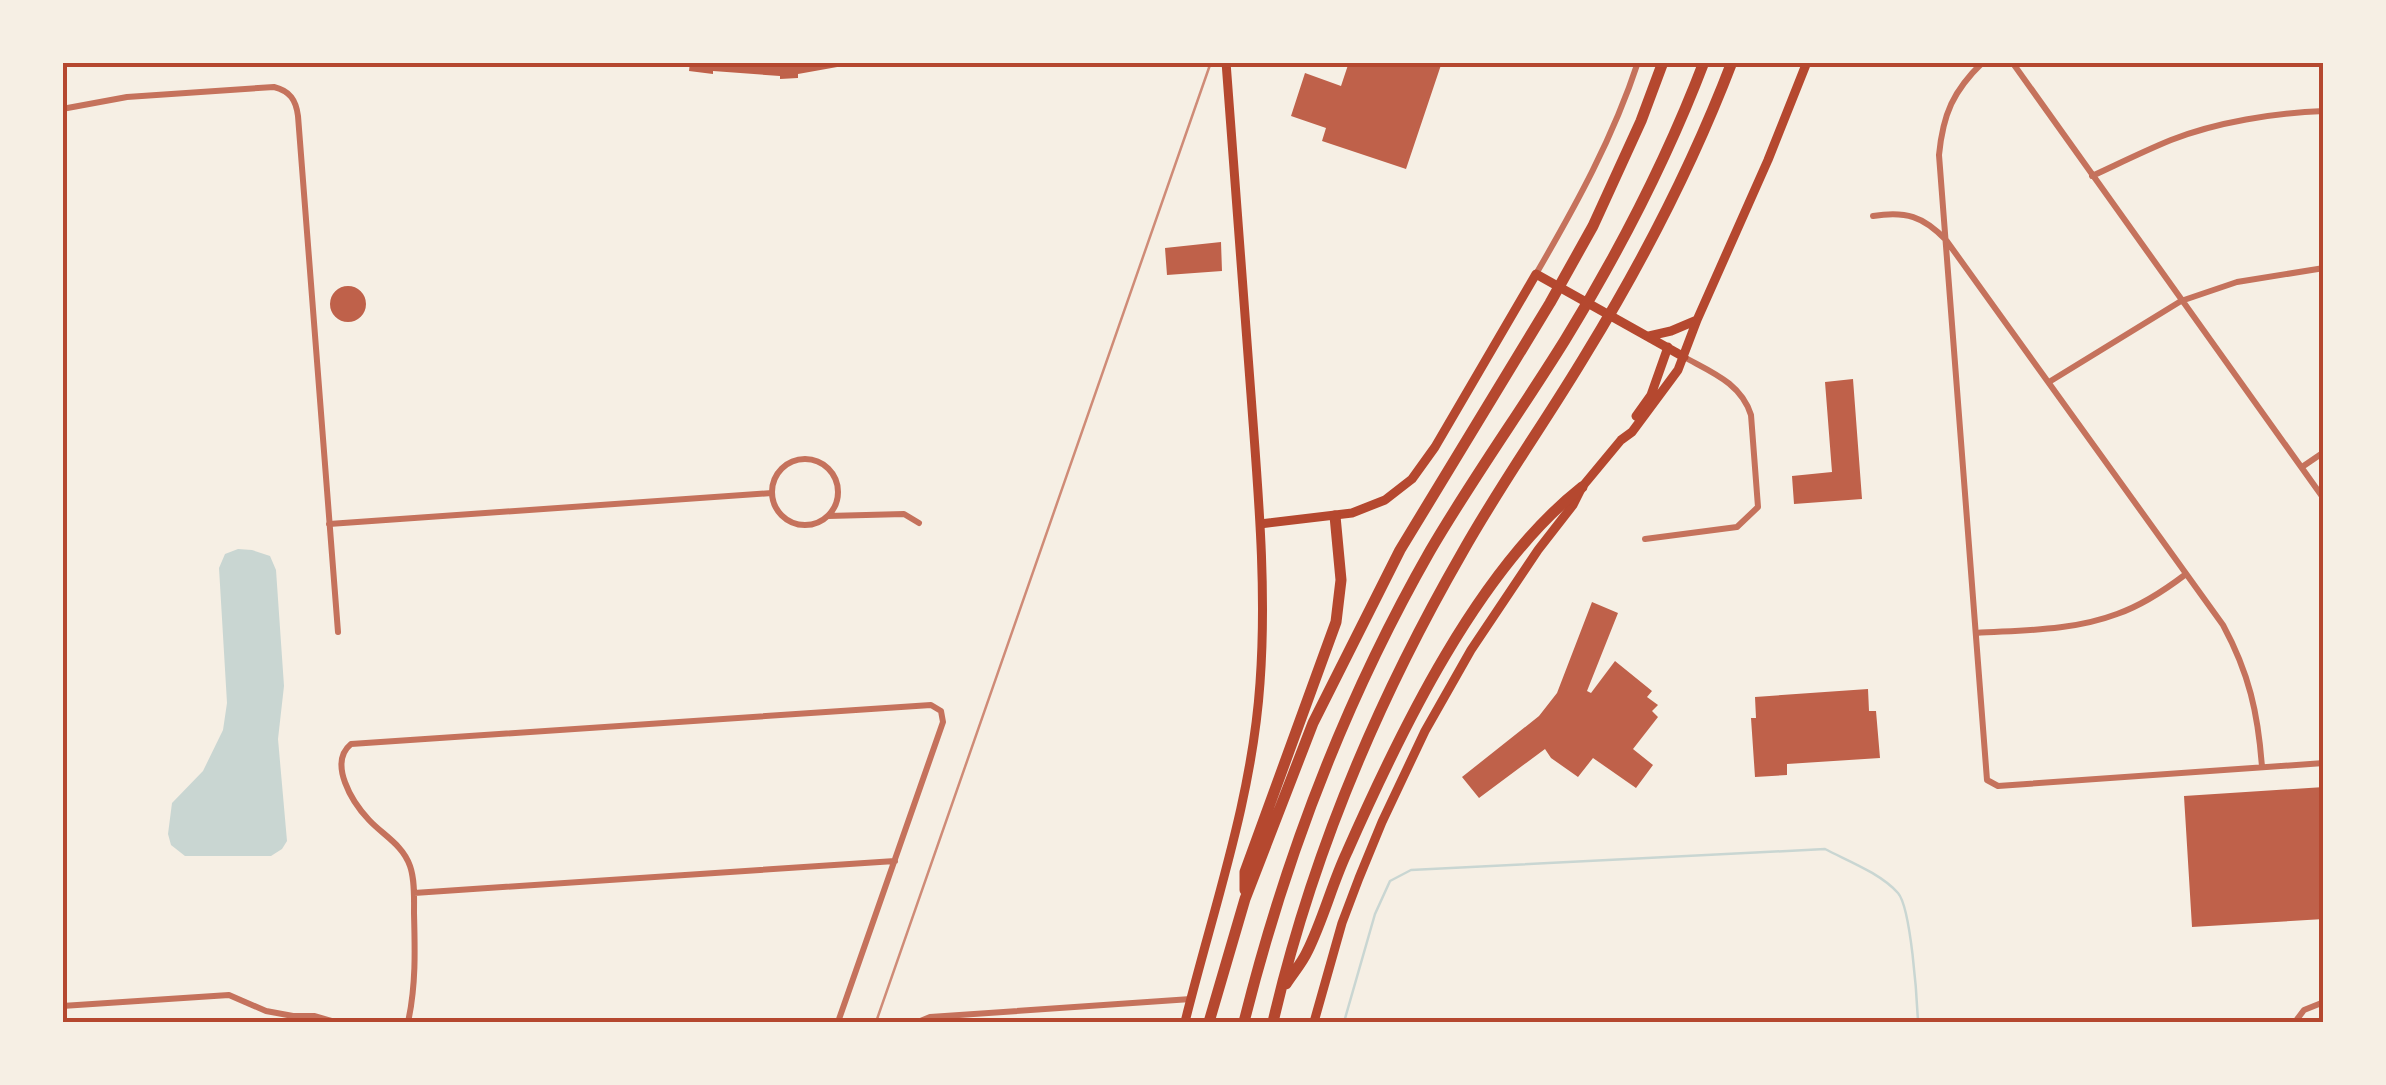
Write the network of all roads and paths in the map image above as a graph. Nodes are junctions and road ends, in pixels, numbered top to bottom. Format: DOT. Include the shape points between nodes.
graph roads {
  1 [pos="1226,62"];
  2 [pos="1638,62"];
  3 [pos="1664,62"];
  4 [pos="1704,62"];
  5 [pos="1732,62"];
  6 [pos="1807,62"];
  7 [pos="1982,62"];
  8 [pos="2012,62"];
  9 [pos="62,109"];
  10 [pos="2324,112"];
  11 [pos="2092,176"];
  12 [pos="1874,216"];
  13 [pos="1946,240"];
  14 [pos="2324,268"];
  15 [pos="1536,274"];
  16 [pos="2181,301"];
  17 [pos="1697,320"];
  18 [pos="1649,336"];
  19 [pos="1668,347"];
  20 [pos="1684,357"];
  21 [pos="2050,382"];
  22 [pos="1621,440"];
  23 [pos="2324,452"];
  24 [pos="2302,468"];
  25 [pos="1582,487"];
  26 [pos="772,493"];
  27 [pos="2324,500"];
  28 [pos="828,516"];
  29 [pos="1335,516"];
  30 [pos="919,522"];
  31 [pos="329,524"];
  32 [pos="1260,524"];
  33 [pos="1645,539"];
  34 [pos="2186,574"];
  35 [pos="338,632"];
  36 [pos="1976,634"];
  37 [pos="2324,764"];
  38 [pos="2262,767"];
  39 [pos="895,861"];
  40 [pos="414,893"];
  41 [pos="1245,899"];
  42 [pos="1279,996"];
  43 [pos="1191,999"];
  44 [pos="2324,1002"];
  45 [pos="62,1006"];
  46 [pos="919,1021"];
  47 [pos="336,1022"];
  48 [pos="408,1022"];
  49 [pos="838,1022"];
  50 [pos="1185,1022"];
  51 [pos="1208,1022"];
  52 [pos="1244,1022"];
  53 [pos="1272,1022"];
  54 [pos="1314,1022"];
  55 [pos="2296,1022"];
  1 -- 32 [label="main road"];
  2 -- 15 [label="street" via="1592,176"];
  3 -- 41 [label="highway" via="1620,170 1569,269 1362,621 1312,723"];
  4 -- 52 [label="highway" via="1592,294 1460,501 1377,652 1308,812"];
  5 -- 42 [label="highway" via="1674,196 1614,307 1413,642 1327,842"];
  6 -- 17 [label="main road"];
  7 -- 13 [label="street" via="1944,121"];
  8 -- 11 [label="street"];
  9 -- 31 [label="street" via="127,97 274,87 294,98"];
  10 -- 11 [label="street" via="2204,130"];
  11 -- 16 [label="street"];
  12 -- 13 [label="street" via="1912,216"];
  13 -- 21 [label="street"];
  13 -- 36 [label="street"];
  14 -- 16 [label="street" via="2238,282"];
  15 -- 18 [label="main road"];
  15 -- 29 [label="main road" via="1412,479 1385,500"];
  16 -- 21 [label="street"];
  16 -- 24 [label="street"];
  17 -- 18 [label="main road"];
  17 -- 20 [label="main road"];
  18 -- 19 [label="main road"];
  19 -- 20 [label="main road"];
  19 -- 22 [label="main road" via="1651,396"];
  20 -- 22 [label="main road"];
  20 -- 33 [label="street" via="1746,400 1758,508 1737,526"];
  21 -- 34 [label="street"];
  22 -- 25 [label="main road"];
  23 -- 24 [label="street"];
  24 -- 27 [label="street"];
  25 -- 42 [label="highway" via="1508,565 1436,674 1366,808 1307,952"];
  25 -- 54 [label="main road" via="1479,637 1419,744 1359,878"];
  26 -- 28 [label="street" via="777,509 796,524"];
  26 -- 28 [label="street" via="786,465 818,462 838,486"];
  26 -- 31 [label="street"];
  28 -- 30 [label="street" via="904,514"];
  29 -- 32 [label="main road"];
  29 -- 41 [label="highway" via="1341,580 1336,622 1245,872"];
  31 -- 35 [label="street"];
  32 -- 43 [label="main road" via="1263,632 1251,762"];
  34 -- 36 [label="street" via="2120,614"];
  34 -- 38 [label="street" via="2241,659 2256,709"];
  36 -- 38 [label="street" via="1990,783"];
  37 -- 38 [label="street"];
  39 -- 40 [label="street"];
  39 -- 40 [label="street" via="943,722 938,708 922,704 351,744 342,756 346,784 365,816 405,855"];
  39 -- 49 [label="street"];
  40 -- 48 [label="street" via="416,971"];
  41 -- 51 [label="highway"];
  42 -- 53 [label="highway"];
  43 -- 46 [label="street"];
  43 -- 50 [label="main road"];
  44 -- 55 [label="street" via="2304,1010"];
  45 -- 47 [label="street" via="229,995 266,1012"];
}
